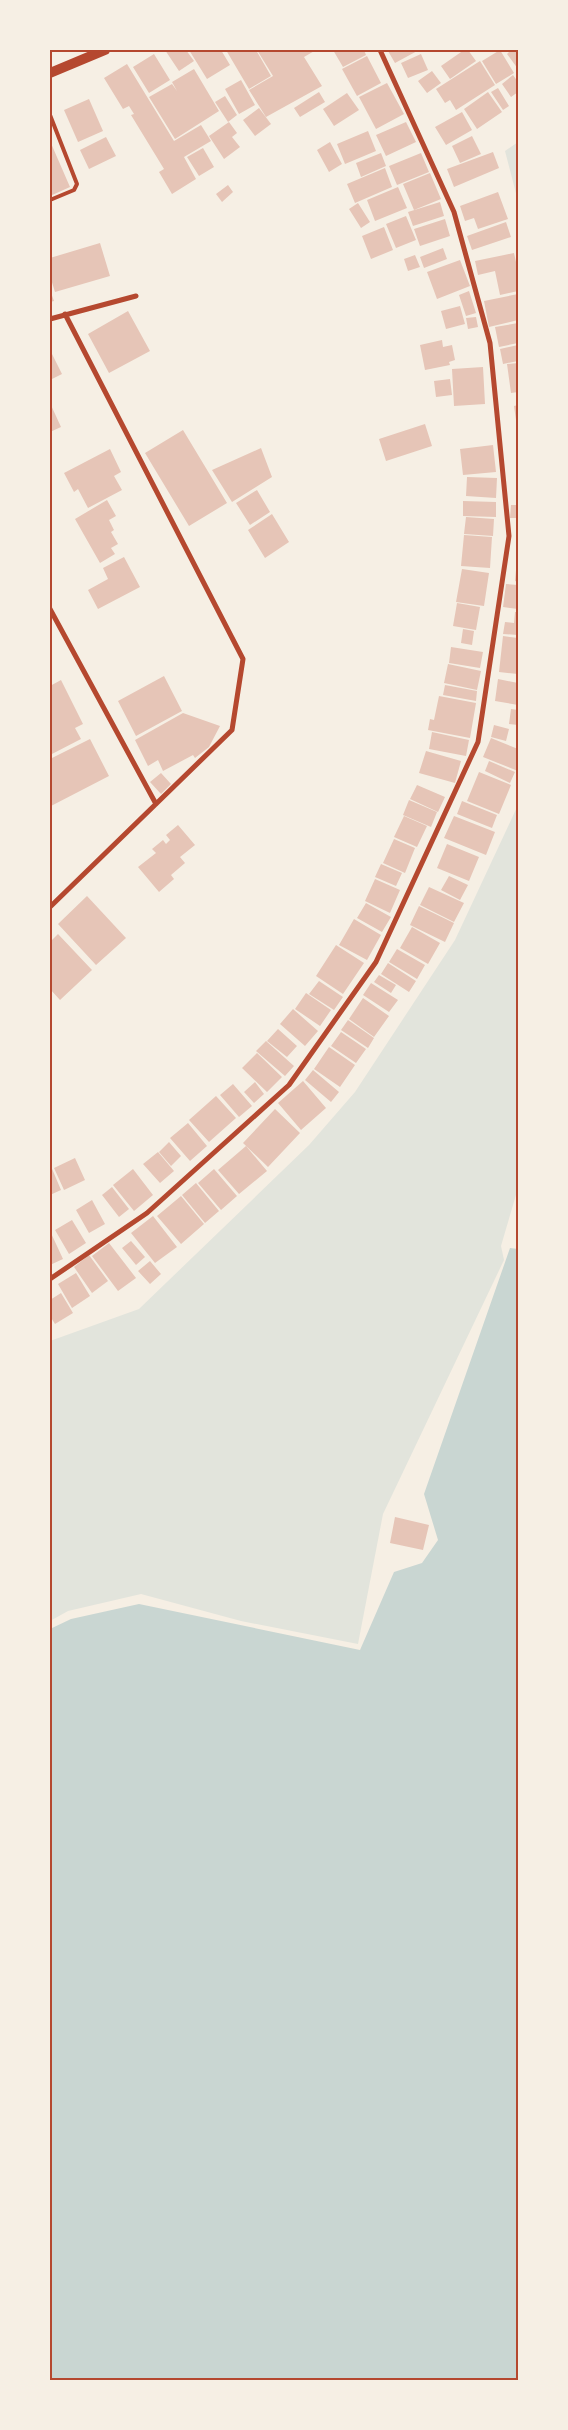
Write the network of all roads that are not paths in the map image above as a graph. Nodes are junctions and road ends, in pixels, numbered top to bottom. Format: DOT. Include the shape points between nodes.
graph roads {
  1 [pos="105,50"];
  2 [pos="380,50"];
  3 [pos="50,73"];
  4 [pos="50,115"];
  5 [pos="50,200"];
  6 [pos="136,296"];
  7 [pos="65,314"];
  8 [pos="50,319"];
  9 [pos="50,609"];
  10 [pos="156,804"];
  11 [pos="50,907"];
  12 [pos="50,1279"];
  1 -- 3 [label="main road"];
  2 -- 12 [label="street" via="454,212 490,343 508,536 478,742 376,962 289,1086 147,1213"];
  4 -- 5 [label="lane" via="77,184 74,190"];
  6 -- 7 [label="street"];
  7 -- 8 [label="street"];
  7 -- 10 [label="street" via="243,659 232,730"];
  9 -- 10 [label="street"];
  10 -- 11 [label="street"];
}
